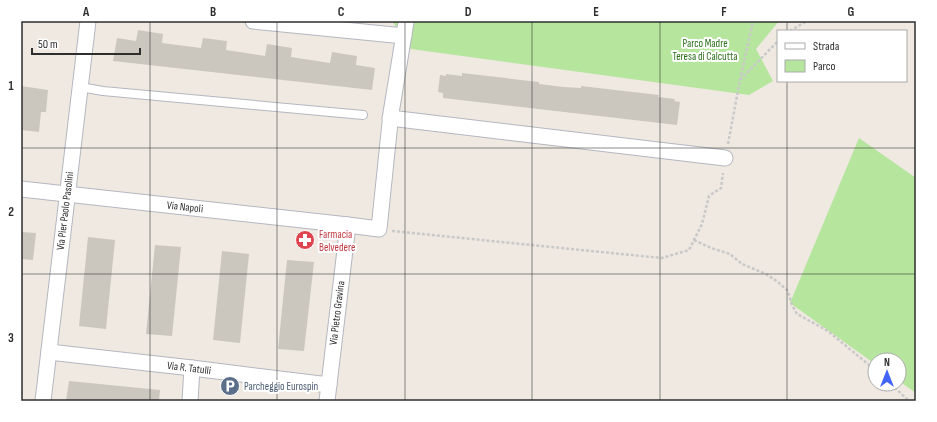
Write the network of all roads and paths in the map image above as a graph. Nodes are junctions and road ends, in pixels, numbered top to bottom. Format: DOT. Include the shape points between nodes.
graph roads {
  1 [pos="88,21"];
  2 [pos="253,21"];
  3 [pos="753,21"];
  4 [pos="807,21"];
  5 [pos="792,30"];
  6 [pos="777,42"];
  7 [pos="740,80"];
  8 [pos="80,87"];
  9 [pos="363,115"];
  10 [pos="390,118"];
  11 [pos="725,158"];
  12 [pos="21,189"];
  13 [pos="67,195"];
  14 [pos="348,225"];
  15 [pos="379,229"];
  16 [pos="694,240"];
  17 [pos="48,352"];
  18 [pos="867,363"];
  19 [pos="192,368"];
  20 [pos="329,385"];
  21 [pos="899,392"];
  22 [pos="43,401"];
  23 [pos="190,401"];
  24 [pos="327,401"];
  25 [pos="909,401"];
  1 -- 8 [label="street, Via Pier Paolo Pasolini"];
  2 -- 10 [label="street" via="405,29"];
  3 -- 7 [label="path"];
  4 -- 5 [label="path"];
  6 -- 7 [label="path"];
  7 -- 11 [label="path"];
  8 -- 9 [label="lane"];
  8 -- 13 [label="street, Via Pier Paolo Pasolini"];
  10 -- 11 [label="street"];
  10 -- 15 [label="street"];
  11 -- 16 [label="path" via="721,188 709,196 702,224"];
  12 -- 13 [label="street, Via Napoli"];
  13 -- 14 [label="street, Via Napoli"];
  13 -- 17 [label="street, Via Pier Paolo Pasolini"];
  14 -- 15 [label="street, Via Napoli"];
  14 -- 20 [label="street, Via Pietro Gravina"];
  15 -- 16 [label="path" via="662,258 688,250"];
  16 -- 18 [label="path" via="730,254 742,264 772,278 788,291 797,314 828,331"];
  17 -- 19 [label="street, Via R. Tatulli"];
  17 -- 22 [label="street, Via Pier Paolo Pasolini"];
  19 -- 20 [label="street, Via R. Tatulli"];
  19 -- 23 [label="street"];
  20 -- 24 [label="street, Via Pietro Gravina"];
  21 -- 25 [label="path"];
}
